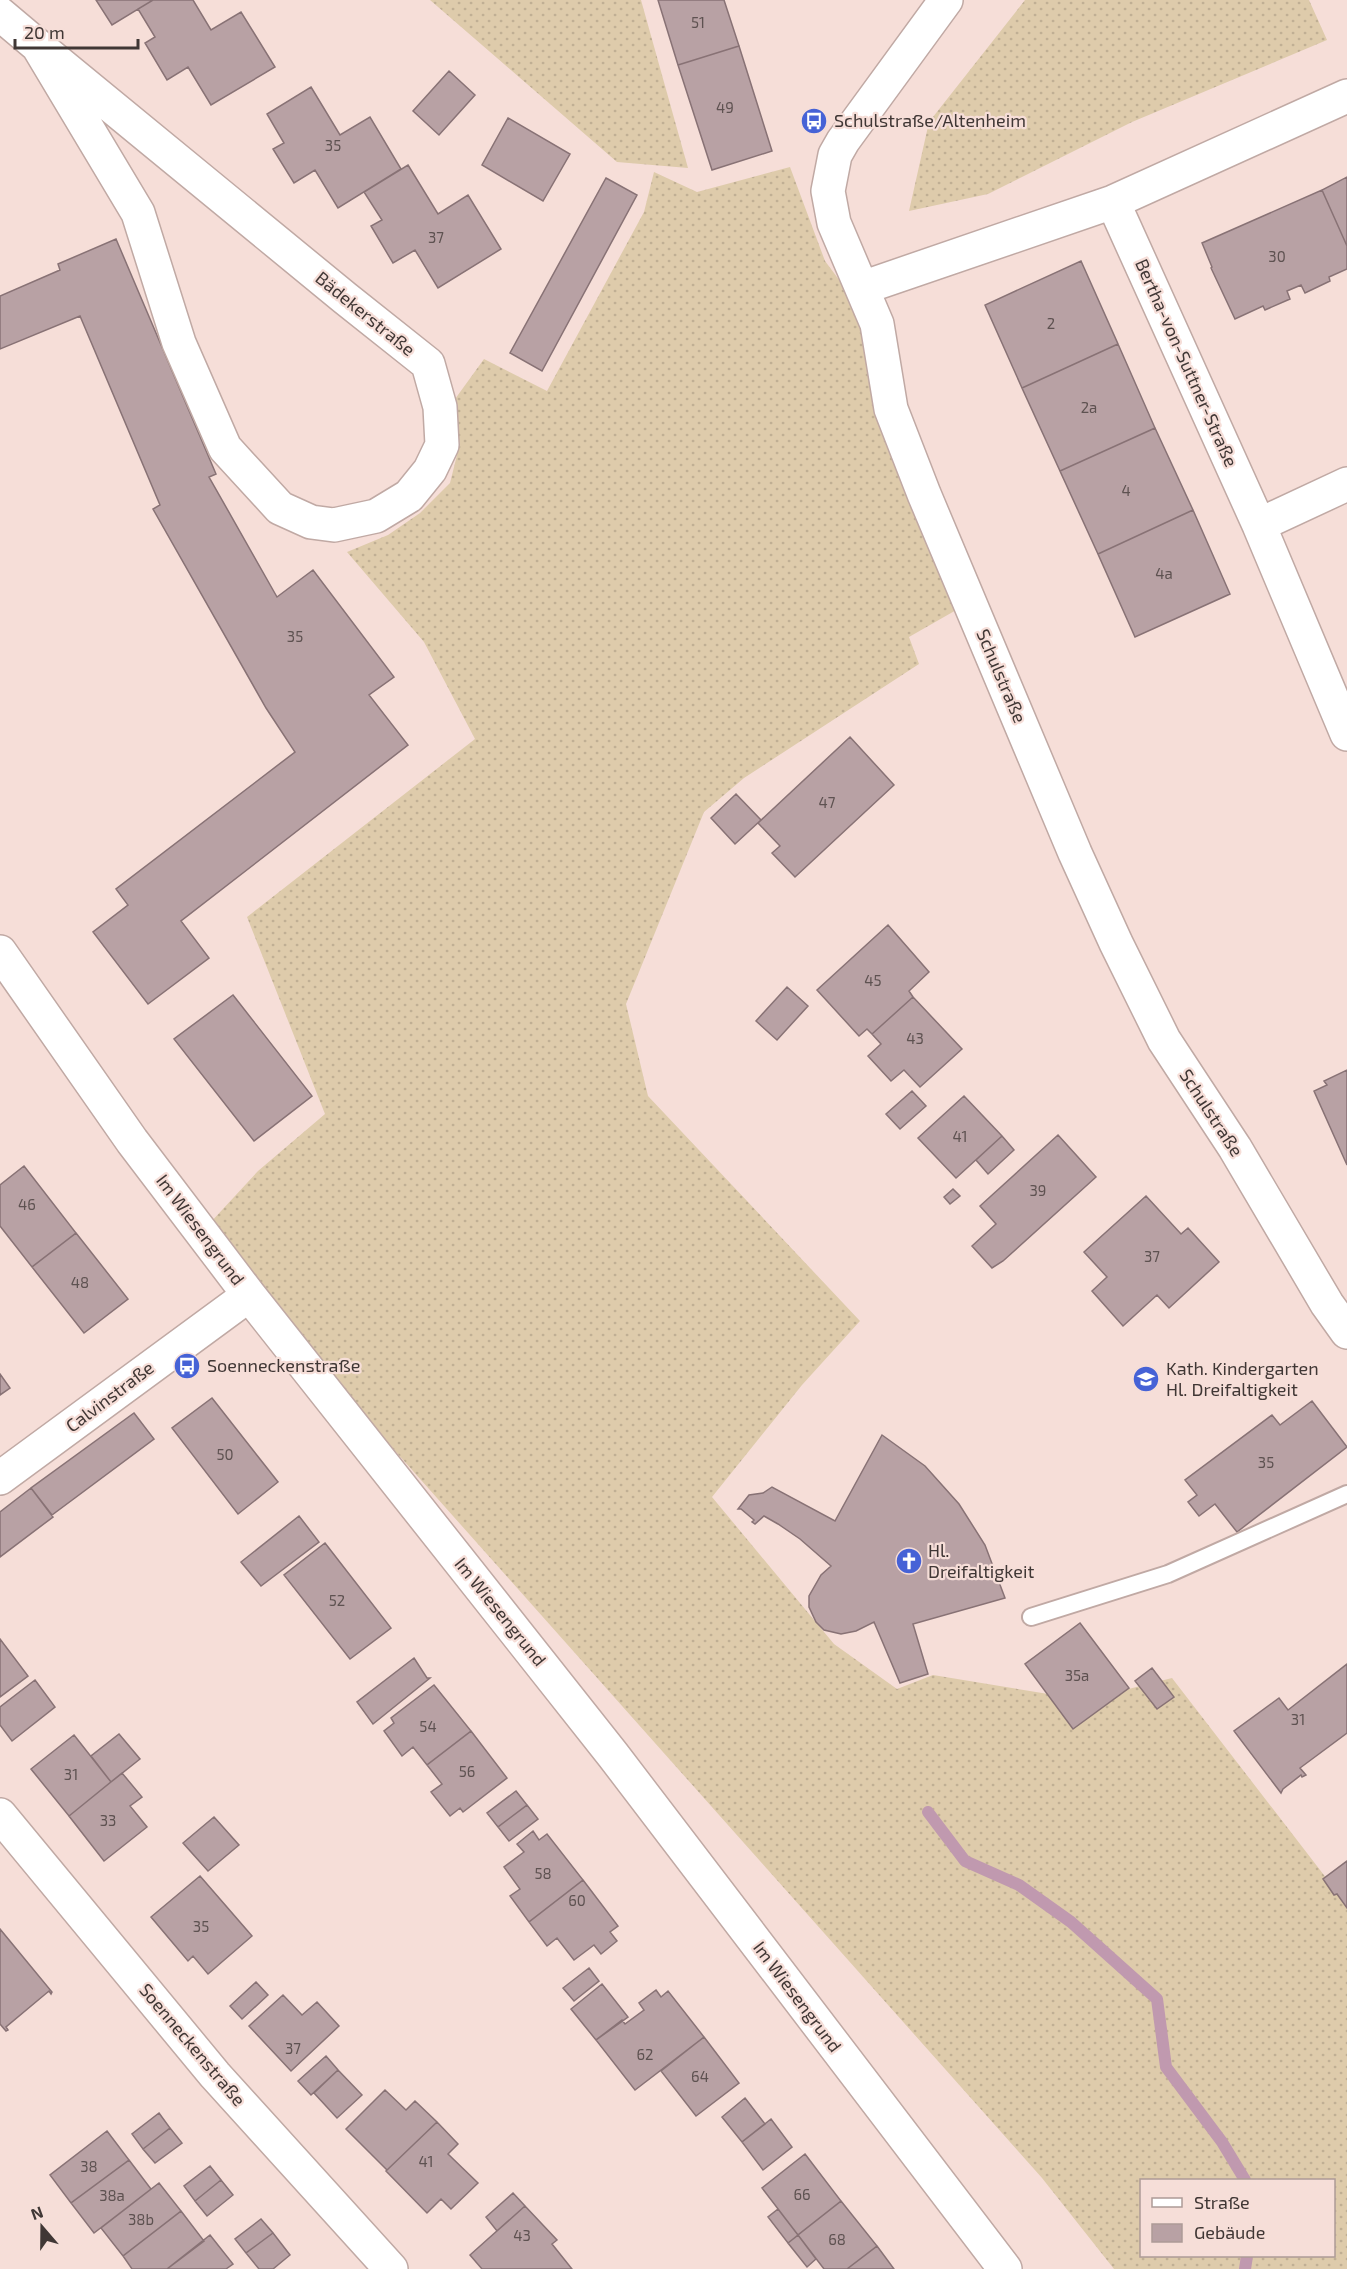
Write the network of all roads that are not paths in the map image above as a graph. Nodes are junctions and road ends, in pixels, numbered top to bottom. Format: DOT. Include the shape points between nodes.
graph roads {
  1 [pos="946,0"];
  2 [pos="0,14"];
  3 [pos="38,46"];
  4 [pos="1347,96"];
  5 [pos="1113,202"];
  6 [pos="862,288"];
  7 [pos="1347,484"];
  8 [pos="1259,525"];
  9 [pos="1347,734"];
  10 [pos="0,952"];
  11 [pos="249,1295"];
  12 [pos="1347,1332"];
  13 [pos="0,1478"];
  14 [pos="1347,1494"];
  15 [pos="1031,1617"];
  16 [pos="0,1815"];
  17 [pos="391,2269"];
  18 [pos="1005,2269"];
  1 -- 6 [label="street, Schulstraße" via="835,155 828,191 834,223"];
  2 -- 3 [label="street, Bädekerstraße"];
  3 -- 3 [label="street, Bädekerstraße" via="138,213 179,343 225,448 280,508 311,522 334,525 376,516 409,496 430,470 442,445 440,407 428,364"];
  4 -- 5 [label="street"];
  5 -- 6 [label="street"];
  5 -- 8 [label="street, Bertha-von-Suttner-Straße"];
  6 -- 12 [label="street, Schulstraße" via="877,324 891,409 1075,854 1116,943 1164,1040"];
  7 -- 8 [label="street"];
  8 -- 9 [label="street, Bertha-von-Suttner-Straße"];
  10 -- 11 [label="street, Im Wiesengrund" via="132,1141"];
  11 -- 13 [label="street, Calvinstraße"];
  11 -- 18 [label="street, Im Wiesengrund" via="613,1755"];
  14 -- 15 [label="lane" via="1168,1574"];
  16 -- 17 [label="street, Soenneckenstraße" via="214,2075"];
}
